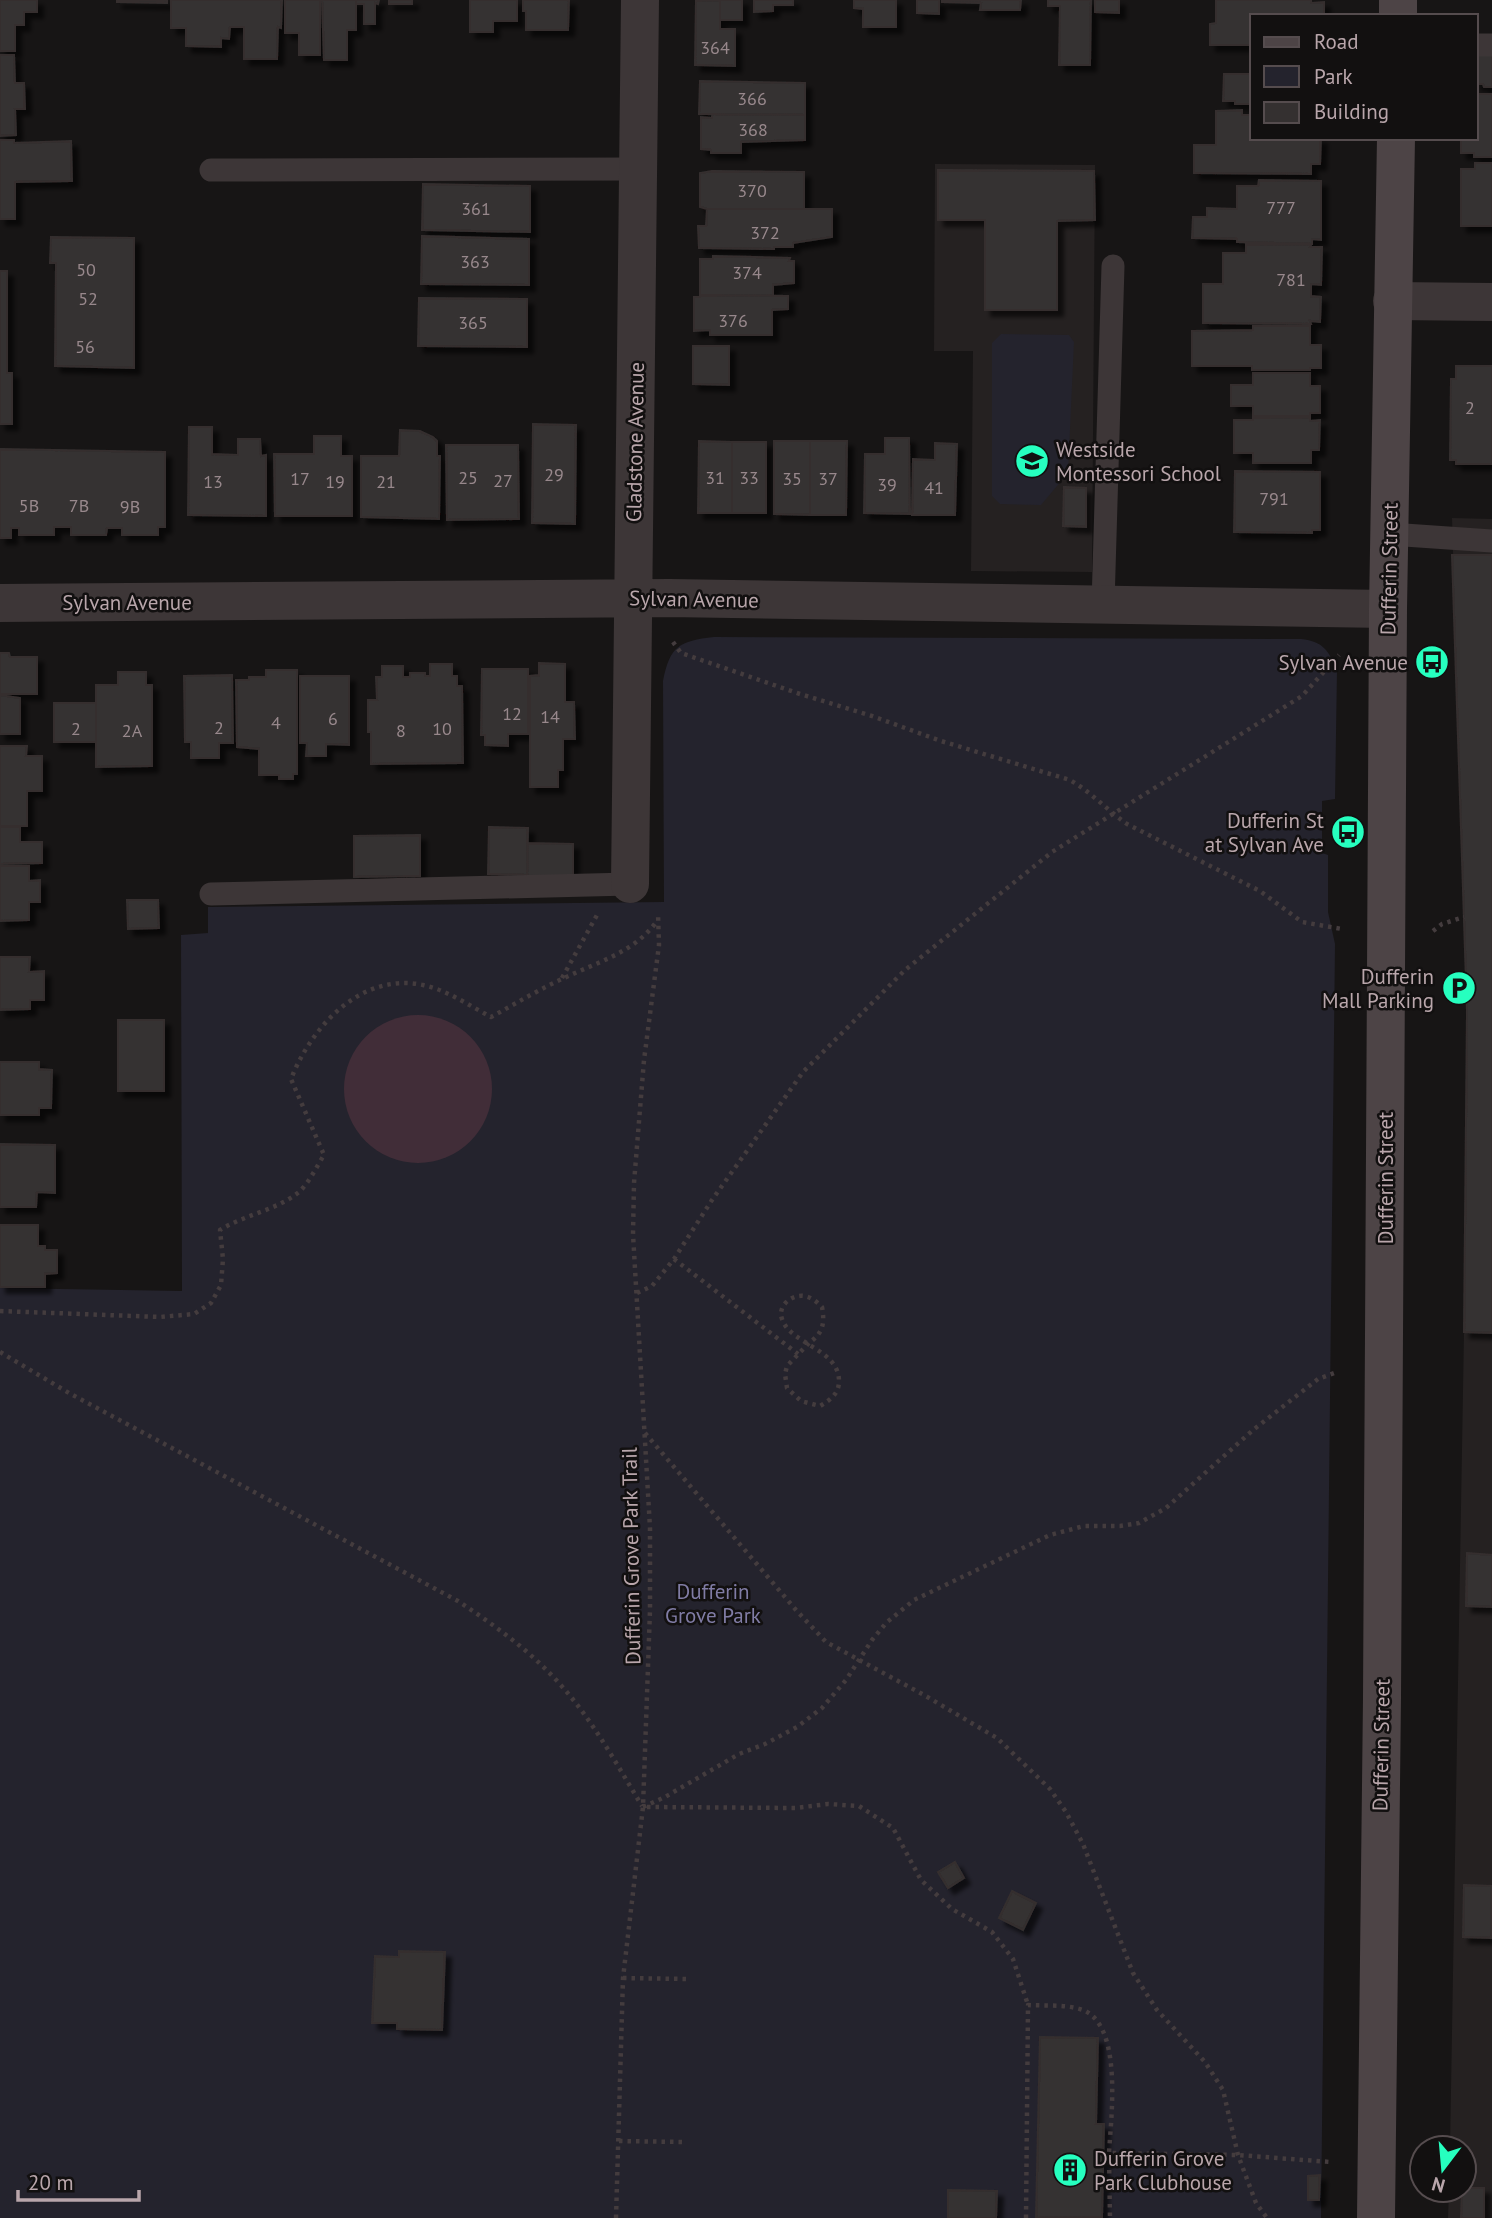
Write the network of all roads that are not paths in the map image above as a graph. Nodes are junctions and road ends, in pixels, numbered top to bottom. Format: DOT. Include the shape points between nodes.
graph roads {
  1 [pos="640,0"];
  2 [pos="1396,140"];
  3 [pos="639,169"];
  4 [pos="211,170"];
  5 [pos="1113,266"];
  6 [pos="1392,301"];
  7 [pos="1492,303"];
  8 [pos="1390,534"];
  9 [pos="1492,541"];
  10 [pos="633,598"];
  11 [pos="0,603"];
  12 [pos="1103,604"];
  13 [pos="1388,609"];
  14 [pos="211,894"];
  15 [pos="644,896"];
  16 [pos="1376,2218"];
  1 -- 3 [label="street, Gladstone Avenue"];
  2 -- 6 [label="main road, Dufferin Street"];
  3 -- 4 [label="lane"];
  3 -- 10 [label="street, Gladstone Avenue"];
  5 -- 12 [label="lane"];
  6 -- 7 [label="street"];
  6 -- 8 [label="main road, Dufferin Street"];
  8 -- 9 [label="lane"];
  8 -- 13 [label="main road, Dufferin Street"];
  10 -- 11 [label="street, Sylvan Avenue"];
  10 -- 12 [label="street, Sylvan Avenue"];
  10 -- 15 [label="street, Gladstone Avenue"];
  12 -- 13 [label="street, Sylvan Avenue"];
  13 -- 16 [label="main road, Dufferin Street"];
  14 -- 15 [label="lane"];
}
